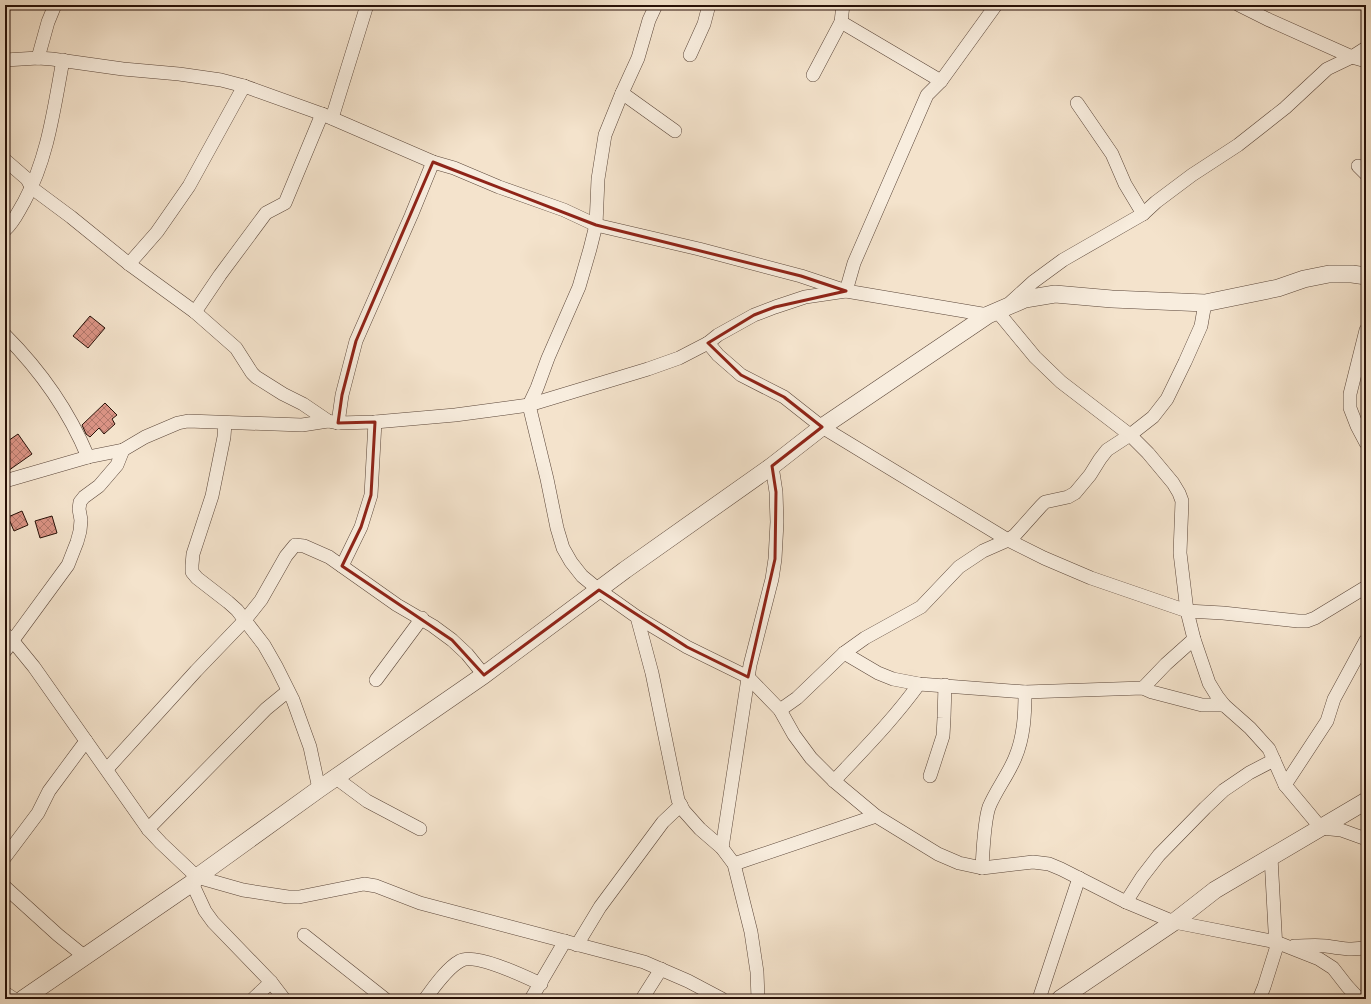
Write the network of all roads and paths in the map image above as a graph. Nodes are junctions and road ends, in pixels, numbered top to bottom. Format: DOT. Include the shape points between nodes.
graph roads {
  1 [pos="55,5"];
  2 [pos="367,5"];
  3 [pos="656,5"];
  4 [pos="709,5"];
  5 [pos="843,5"];
  6 [pos="996,5"];
  7 [pos="1239,5"];
  8 [pos="841,22"];
  9 [pos="1366,48"];
  10 [pos="690,55"];
  11 [pos="1352,57"];
  12 [pos="38,58"];
  13 [pos="5,60"];
  14 [pos="63,60"];
  15 [pos="1366,61"];
  16 [pos="814,75"];
  17 [pos="941,81"];
  18 [pos="244,86"];
  19 [pos="622,93"];
  20 [pos="1077,103"];
  21 [pos="327,116"];
  22 [pos="675,131"];
  23 [pos="5,160"];
  24 [pos="433,162"];
  25 [pos="32,188"];
  26 [pos="1143,214"];
  27 [pos="596,224"];
  28 [pos="5,230"];
  29 [pos="129,264"];
  30 [pos="1366,276"];
  31 [pos="846,290"];
  32 [pos="1205,303"];
  33 [pos="997,311"];
  34 [pos="195,312"];
  35 [pos="1366,330"];
  36 [pos="5,335"];
  37 [pos="708,343"];
  38 [pos="530,405"];
  39 [pos="333,422"];
  40 [pos="375,422"];
  41 [pos="225,423"];
  42 [pos="822,427"];
  43 [pos="1130,435"];
  44 [pos="1365,440"];
  45 [pos="124,450"];
  46 [pos="88,457"];
  47 [pos="772,466"];
  48 [pos="5,481"];
  49 [pos="1008,540"];
  50 [pos="342,566"];
  51 [pos="1366,587"];
  52 [pos="599,590"];
  53 [pos="1187,611"];
  54 [pos="637,617"];
  55 [pos="422,618"];
  56 [pos="245,620"];
  57 [pos="1194,639"];
  58 [pos="1366,640"];
  59 [pos="7,642"];
  60 [pos="844,653"];
  61 [pos="484,675"];
  62 [pos="748,677"];
  63 [pos="376,680"];
  64 [pos="919,684"];
  65 [pos="945,685"];
  66 [pos="1143,688"];
  67 [pos="288,691"];
  68 [pos="1025,692"];
  69 [pos="1224,705"];
  70 [pos="780,710"];
  71 [pos="86,741"];
  72 [pos="1274,760"];
  73 [pos="107,769"];
  74 [pos="930,776"];
  75 [pos="336,778"];
  76 [pos="834,782"];
  77 [pos="1285,785"];
  78 [pos="319,790"];
  79 [pos="1366,801"];
  80 [pos="681,805"];
  81 [pos="876,816"];
  82 [pos="1321,828"];
  83 [pos="148,829"];
  84 [pos="420,829"];
  85 [pos="1366,839"];
  86 [pos="722,848"];
  87 [pos="5,857"];
  88 [pos="1271,857"];
  89 [pos="734,864"];
  90 [pos="982,868"];
  91 [pos="1080,878"];
  92 [pos="195,880"];
  93 [pos="5,887"];
  94 [pos="1126,902"];
  95 [pos="1174,922"];
  96 [pos="304,935"];
  97 [pos="571,943"];
  98 [pos="1282,944"];
  99 [pos="1366,947"];
  100 [pos="84,956"];
  101 [pos="661,969"];
  102 [pos="271,982"];
  103 [pos="541,984"];
  104 [pos="5,993"];
  105 [pos="14,999"];
  106 [pos="23,999"];
  107 [pos="253,999"];
  108 [pos="284,999"];
  109 [pos="385,999"];
  110 [pos="425,999"];
  111 [pos="531,999"];
  112 [pos="642,999"];
  113 [pos="722,999"];
  114 [pos="758,999"];
  115 [pos="1039,999"];
  116 [pos="1060,999"];
  117 [pos="1259,999"];
  118 [pos="1359,999"];
  1 -- 12 [label="street"];
  2 -- 21 [label="street"];
  3 -- 19 [label="street" via="638,58"];
  4 -- 10 [label="street" via="704,24"];
  5 -- 8 [label="street"];
  6 -- 17 [label="street"];
  7 -- 11 [label="street"];
  8 -- 16 [label="street"];
  8 -- 17 [label="street"];
  9 -- 11 [label="street"];
  11 -- 15 [label="street"];
  11 -- 26 [label="street" via="1327,69 1285,108"];
  12 -- 13 [label="street"];
  12 -- 14 [label="street"];
  14 -- 18 [label="street" via="221,80"];
  14 -- 25 [label="street" via="47,143"];
  17 -- 31 [label="street" via="927,95 854,263"];
  18 -- 21 [label="street"];
  18 -- 29 [label="street" via="189,186 157,232"];
  19 -- 22 [label="street"];
  19 -- 27 [label="street" via="605,135 598,178"];
  20 -- 26 [label="street" via="1112,154 1125,184"];
  21 -- 24 [label="street"];
  21 -- 34 [label="street" via="285,203 266,213"];
  23 -- 25 [label="street"];
  24 -- 27 [label="street"];
  24 -- 39 [label="street" via="356,341"];
  25 -- 28 [label="street" via="17,216"];
  25 -- 29 [label="street"];
  26 -- 33 [label="street" via="1063,260"];
  27 -- 31 [label="street" via="801,276"];
  27 -- 38 [label="street" via="579,287"];
  29 -- 34 [label="street"];
  30 -- 32 [label="street" via="1329,274 1278,288"];
  31 -- 33 [label="street"];
  31 -- 37 [label="street" via="805,297 754,315"];
  32 -- 33 [label="street" via="1055,294 1025,299"];
  32 -- 43 [label="street" via="1201,326 1167,399 1153,417"];
  33 -- 42 [label="street"];
  33 -- 43 [label="street" via="1035,357 1061,382"];
  34 -- 39 [label="street" via="236,348 256,377"];
  35 -- 44 [label="street" via="1350,394 1350,408"];
  36 -- 46 [label="street" via="44,379"];
  37 -- 38 [label="street" via="679,358 648,369"];
  37 -- 42 [label="street" via="741,376 784,397"];
  38 -- 40 [label="street"];
  38 -- 52 [label="street" via="563,548 582,576"];
  39 -- 40 [label="street"];
  39 -- 41 [label="street" via="302,425"];
  40 -- 50 [label="street" via="370,494 361,527"];
  41 -- 45 [label="street" via="178,422 145,436"];
  41 -- 56 [label="street" via="212,496 196,542 192,572"];
  42 -- 47 [label="street"];
  42 -- 49 [label="street"];
  43 -- 49 [label="street" via="1107,450 1075,493 1045,502"];
  43 -- 53 [label="street" via="1173,483 1182,501 1180,553"];
  45 -- 46 [label="street"];
  45 -- 59 [label="street" via="117,466 80,502 80,531 68,565"];
  46 -- 48 [label="street"];
  47 -- 52 [label="street"];
  47 -- 62 [label="street" via="777,522 775,559"];
  49 -- 53 [label="street" via="1091,578"];
  49 -- 60 [label="street" via="983,550 960,567 921,607 865,638"];
  50 -- 55 [label="street" via="397,605"];
  50 -- 56 [label="street" via="312,549 295,545 261,600"];
  51 -- 53 [label="street" via="1307,621"];
  52 -- 54 [label="street"];
  52 -- 61 [label="street"];
  53 -- 57 [label="street"];
  54 -- 62 [label="street" via="687,647"];
  54 -- 80 [label="street"];
  55 -- 61 [label="street" via="467,654"];
  55 -- 63 [label="street"];
  56 -- 67 [label="street" via="264,645"];
  56 -- 73 [label="street"];
  57 -- 66 [label="street"];
  57 -- 69 [label="street" via="1209,683"];
  58 -- 77 [label="street" via="1334,700 1327,721"];
  59 -- 71 [label="street" via="34,666"];
  60 -- 64 [label="street" via="878,673"];
  60 -- 70 [label="street" via="797,698"];
  61 -- 75 [label="street"];
  62 -- 70 [label="street"];
  62 -- 86 [label="street"];
  64 -- 65 [label="street"];
  64 -- 76 [label="street" via="901,709"];
  65 -- 68 [label="street"];
  65 -- 74 [label="street" via="943,736"];
  66 -- 68 [label="street"];
  66 -- 69 [label="street" via="1202,705"];
  67 -- 78 [label="street" via="310,747"];
  67 -- 83 [label="street" via="266,709"];
  68 -- 90 [label="street" via="1019,747 987,814"];
  69 -- 72 [label="street" via="1250,728 1269,749"];
  70 -- 76 [label="street" via="811,758"];
  71 -- 73 [label="street"];
  71 -- 87 [label="street" via="49,790 38,813"];
  72 -- 77 [label="street"];
  72 -- 94 [label="street" via="1224,790 1205,808 1159,855"];
  73 -- 83 [label="street"];
  75 -- 78 [label="street"];
  75 -- 84 [label="street" via="367,801"];
  76 -- 81 [label="street"];
  77 -- 82 [label="street"];
  78 -- 92 [label="street"];
  79 -- 82 [label="street"];
  80 -- 86 [label="street" via="700,829"];
  80 -- 97 [label="street" via="663,822"];
  81 -- 89 [label="street"];
  81 -- 90 [label="street" via="938,854 958,863"];
  82 -- 85 [label="street" via="1341,830"];
  82 -- 88 [label="street"];
  83 -- 92 [label="street"];
  86 -- 89 [label="street"];
  88 -- 95 [label="street" via="1215,890"];
  88 -- 98 [label="street"];
  89 -- 114 [label="street" via="751,932"];
  90 -- 91 [label="street" via="1034,862 1049,864"];
  91 -- 94 [label="street"];
  91 -- 115 [label="street"];
  92 -- 97 [label="street" via="288,897 364,884 376,886 420,903"];
  92 -- 100 [label="street"];
  92 -- 102 [label="street" via="205,910 213,922"];
  93 -- 100 [label="street" via="58,936"];
  94 -- 95 [label="street"];
  95 -- 98 [label="street"];
  95 -- 116 [label="street"];
  96 -- 109 [label="street"];
  97 -- 101 [label="street" via="644,962"];
  97 -- 103 [label="street"];
  98 -- 99 [label="street" via="1343,949"];
  98 -- 117 [label="street" via="1276,949"];
  98 -- 118 [label="street" via="1319,959 1333,968"];
  100 -- 106 [label="street"];
  101 -- 112 [label="street"];
  101 -- 113 [label="street"];
  102 -- 107 [label="street"];
  102 -- 108 [label="street"];
  103 -- 110 [label="street" via="488,962 465,959 454,966"];
  103 -- 111 [label="street"];
  104 -- 105 [label="street"];
}
